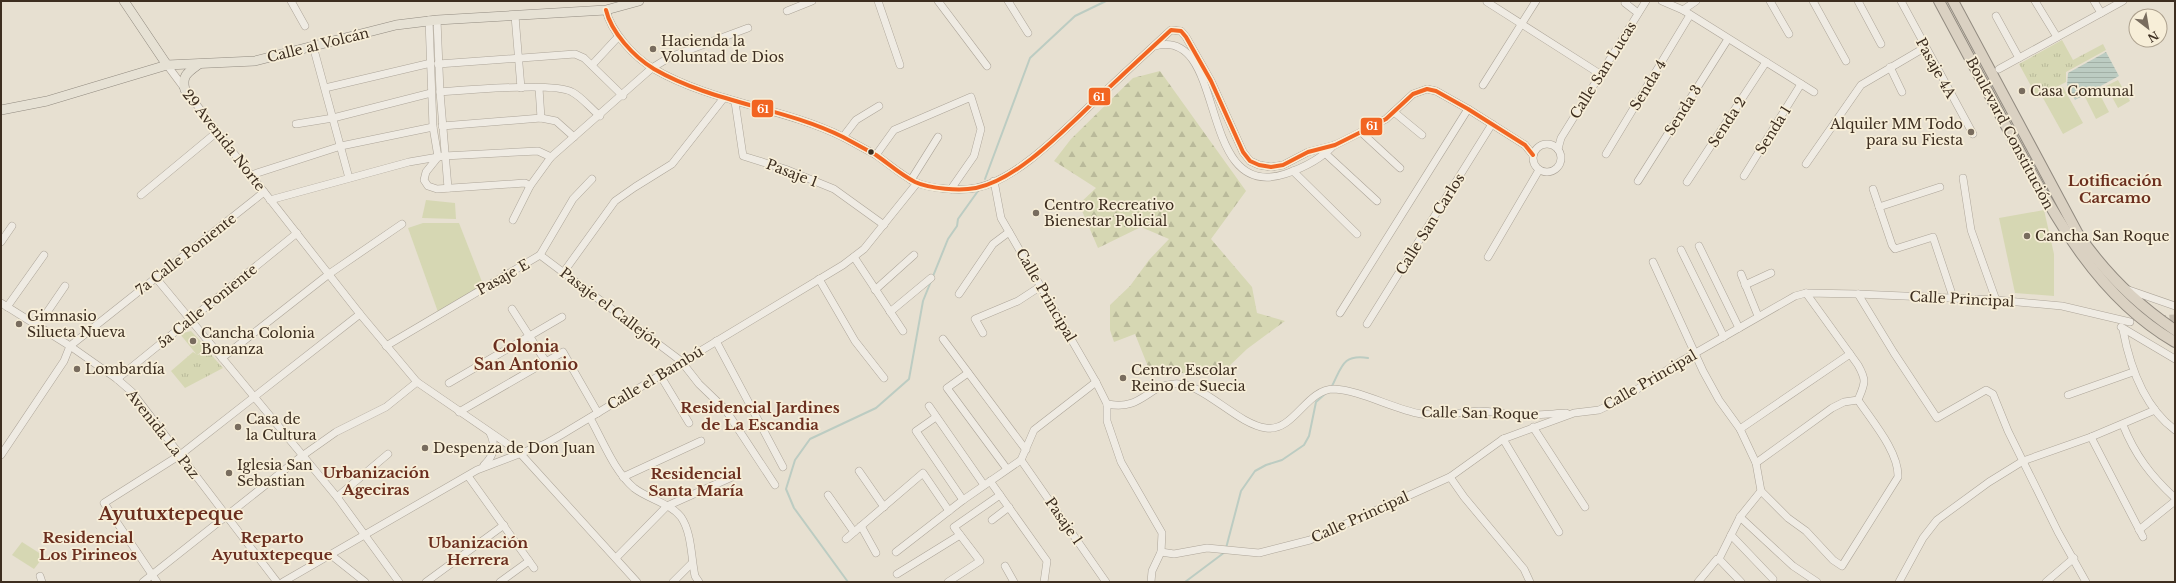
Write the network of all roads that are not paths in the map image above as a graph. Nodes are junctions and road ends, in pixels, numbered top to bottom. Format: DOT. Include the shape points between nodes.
graph roads {
  1 [pos="124,1"];
  2 [pos="291,1"];
  3 [pos="812,1"];
  4 [pos="878,1"];
  5 [pos="938,1"];
  6 [pos="1008,1"];
  7 [pos="1536,1"];
  8 [pos="1627,1"];
  9 [pos="1646,1"];
  10 [pos="1662,1"];
  11 [pos="1696,1"];
  12 [pos="1770,1"];
  13 [pos="1813,1"];
  14 [pos="1858,1"];
  15 [pos="1901,1"];
  16 [pos="1939,1"];
  17 [pos="1953,1"];
  18 [pos="2035,1"];
  19 [pos="2094,1"];
  20 [pos="2123,1"];
  21 [pos="634,2"];
  22 [pos="1487,2"];
  23 [pos="606,10"];
  24 [pos="1683,10"];
  25 [pos="787,11"];
  26 [pos="1638,13"];
  27 [pos="2101,13"];
  28 [pos="1690,15"];
  29 [pos="515,16"];
  30 [pos="1996,16"];
  31 [pos="433,20"];
  32 [pos="1521,24"];
  33 [pos="305,26"];
  34 [pos="748,28"];
  35 [pos="1028,33"];
  36 [pos="1789,34"];
  37 [pos="618,37"];
  38 [pos="2057,37"];
  39 [pos="1728,39"];
  40 [pos="1881,44"];
  41 [pos="430,45"];
  42 [pos="438,45"];
  43 [pos="313,46"];
  44 [pos="1153,47"];
  45 [pos="1924,48"];
  46 [pos="518,57"];
  47 [pos="2019,58"];
  48 [pos="1846,61"];
  49 [pos="1766,62"];
  50 [pos="430,63"];
  51 [pos="199,64"];
  52 [pos="438,64"];
  53 [pos="167,65"];
  54 [pos="592,65"];
  55 [pos="900,65"];
  56 [pos="987,66"];
  57 [pos="652,68"];
  58 [pos="1890,68"];
  59 [pos="1999,69"];
  60 [pos="1600,74"];
  61 [pos="1801,84"];
  62 [pos="1484,85"];
  63 [pos="325,88"];
  64 [pos="521,88"];
  65 [pos="539,88"];
  66 [pos="185,90"];
  67 [pos="440,92"];
  68 [pos="1814,92"];
  69 [pos="1902,92"];
  70 [pos="432,93"];
  71 [pos="623,96"];
  72 [pos="723,99"];
  73 [pos="734,102"];
  74 [pos="879,106"];
  75 [pos="1468,109"];
  76 [pos="1,110"];
  77 [pos="1394,112"];
  78 [pos="600,116"];
  79 [pos="333,118"];
  80 [pos="541,118"];
  81 [pos="296,124"];
  82 [pos="1492,124"];
  83 [pos="433,126"];
  84 [pos="442,126"];
  85 [pos="217,132"];
  86 [pos="1361,132"];
  87 [pos="1973,134"];
  88 [pos="1422,135"];
  89 [pos="574,136"];
  90 [pos="843,137"];
  91 [pos="938,137"];
  92 [pos="1561,138"];
  93 [pos="1335,144"];
  94 [pos="1549,144"];
  95 [pos="1525,145"];
  96 [pos="341,146"];
  97 [pos="1539,146"];
  98 [pos="1558,149"];
  99 [pos="1326,154"];
  100 [pos="1606,154"];
  101 [pos="876,155"];
  102 [pos="1302,155"];
  103 [pos="1533,155"];
  104 [pos="441,157"];
  105 [pos="551,157"];
  106 [pos="1806,164"];
  107 [pos="1307,165"];
  108 [pos="1400,168"];
  109 [pos="1539,170"];
  110 [pos="1293,171"];
  111 [pos="251,174"];
  112 [pos="1744,176"];
  113 [pos="350,178"];
  114 [pos="1963,178"];
  115 [pos="592,179"];
  116 [pos="914,181"];
  117 [pos="994,181"];
  118 [pos="1638,181"];
  119 [pos="1687,182"];
  120 [pos="530,186"];
  121 [pos="1940,187"];
  122 [pos="448,188"];
  123 [pos="951,189"];
  124 [pos="1873,189"];
  125 [pos="264,192"];
  126 [pos="141,195"];
  127 [pos="270,200"];
  128 [pos="1377,201"];
  129 [pos="1879,207"];
  130 [pos="513,220"];
  131 [pos="402,224"];
  132 [pos="12,226"];
  133 [pos="884,226"];
  134 [pos="1009,232"];
  135 [pos="297,233"];
  136 [pos="1357,234"];
  137 [pos="1,242"];
  138 [pos="1699,246"];
  139 [pos="1681,250"];
  140 [pos="44,255"];
  141 [pos="914,255"];
  142 [pos="540,256"];
  143 [pos="854,257"];
  144 [pos="1488,257"];
  145 [pos="1653,262"];
  146 [pos="563,273"];
  147 [pos="1771,273"];
  148 [pos="329,274"];
  149 [pos="1741,274"];
  150 [pos="156,278"];
  151 [pos="931,278"];
  152 [pos="819,279"];
  153 [pos="1746,285"];
  154 [pos="65,286"];
  155 [pos="1041,286"];
  156 [pos="2121,288"];
  157 [pos="875,290"];
  158 [pos="1806,293"];
  159 [pos="959,294"];
  160 [pos="1858,294"];
  161 [pos="1953,297"];
  162 [pos="1996,300"];
  163 [pos="4,305"];
  164 [pos="2175,306"];
  165 [pos="512,309"];
  166 [pos="890,312"];
  167 [pos="1340,313"];
  168 [pos="360,314"];
  169 [pos="1758,316"];
  170 [pos="562,318"];
  171 [pos="190,319"];
  172 [pos="2117,320"];
  173 [pos="2130,322"];
  174 [pos="1367,324"];
  175 [pos="38,327"];
  176 [pos="1738,328"];
  177 [pos="2123,330"];
  178 [pos="2175,330"];
  179 [pos="903,331"];
  180 [pos="983,333"];
  181 [pos="530,337"];
  182 [pos="1724,337"];
  183 [pos="943,339"];
  184 [pos="716,341"];
  185 [pos="2175,342"];
  186 [pos="70,346"];
  187 [pos="386,346"];
  188 [pos="1696,353"];
  189 [pos="1850,354"];
  190 [pos="222,358"];
  191 [pos="2175,359"];
  192 [pos="546,362"];
  193 [pos="681,362"];
  194 [pos="2133,372"];
  195 [pos="968,373"];
  196 [pos="660,374"];
  197 [pos="117,378"];
  198 [pos="884,378"];
  199 [pos="417,382"];
  200 [pos="1096,382"];
  201 [pos="450,384"];
  202 [pos="2068,395"];
  203 [pos="254,398"];
  204 [pos="1858,400"];
  205 [pos="1107,404"];
  206 [pos="929,406"];
  207 [pos="2155,410"];
  208 [pos="459,412"];
  209 [pos="598,413"];
  210 [pos="1574,413"];
  211 [pos="936,417"];
  212 [pos="590,418"];
  213 [pos="689,423"];
  214 [pos="2123,425"];
  215 [pos="1534,427"];
  216 [pos="1740,429"];
  217 [pos="2175,430"];
  218 [pos="490,433"];
  219 [pos="2091,437"];
  220 [pos="1503,440"];
  221 [pos="701,441"];
  222 [pos="1026,450"];
  223 [pos="519,452"];
  224 [pos="388,454"];
  225 [pos="1,455"];
  226 [pos="180,455"];
  227 [pos="302,456"];
  228 [pos="1021,460"];
  229 [pos="2024,461"];
  230 [pos="1756,463"];
  231 [pos="783,467"];
  232 [pos="1007,469"];
  233 [pos="477,470"];
  234 [pos="859,471"];
  235 [pos="468,476"];
  236 [pos="623,477"];
  237 [pos="732,477"];
  238 [pos="1450,477"];
  239 [pos="987,483"];
  240 [pos="775,485"];
  241 [pos="1761,491"];
  242 [pos="1000,495"];
  243 [pos="828,496"];
  244 [pos="337,497"];
  245 [pos="2175,498"];
  246 [pos="962,500"];
  247 [pos="2175,501"];
  248 [pos="667,506"];
  249 [pos="884,507"];
  250 [pos="1009,507"];
  251 [pos="1585,507"];
  252 [pos="949,511"];
  253 [pos="227,516"];
  254 [pos="1740,517"];
  255 [pos="992,520"];
  256 [pos="504,525"];
  257 [pos="861,526"];
  258 [pos="2139,530"];
  259 [pos="854,532"];
  260 [pos="1559,532"];
  261 [pos="365,534"];
  262 [pos="960,534"];
  263 [pos="1731,535"];
  264 [pos="2143,537"];
  265 [pos="846,539"];
  266 [pos="896,552"];
  267 [pos="1161,552"];
  268 [pos="876,553"];
  269 [pos="331,555"];
  270 [pos="616,558"];
  271 [pos="2074,558"];
  272 [pos="1719,559"];
  273 [pos="692,563"];
  274 [pos="1005,566"];
  275 [pos="897,574"];
  276 [pos="152,575"];
  277 [pos="1773,579"];
  278 [pos="143,582"];
  279 [pos="157,582"];
  280 [pos="277,582"];
  281 [pos="283,582"];
  282 [pos="365,582"];
  283 [pos="399,582"];
  284 [pos="426,582"];
  285 [pos="500,582"];
  286 [pos="637,582"];
  287 [pos="673,582"];
  288 [pos="699,582"];
  289 [pos="948,582"];
  290 [pos="1014,582"];
  291 [pos="1043,582"];
  292 [pos="1106,582"];
  293 [pos="1151,582"];
  294 [pos="1530,582"];
  295 [pos="1698,582"];
  296 [pos="1741,582"];
  297 [pos="1817,582"];
  298 [pos="1899,582"];
  299 [pos="2046,582"];
  300 [pos="2086,582"];
  1 -- 53 [label="main road, 29 Avenida Norte"];
  2 -- 33 [label="street"];
  3 -- 25 [label="street"];
  4 -- 55 [label="street"];
  5 -- 56 [label="street"];
  6 -- 35 [label="street"];
  7 -- 32 [label="street"];
  8 -- 26 [label="street" via="1625,3"];
  9 -- 26 [label="street, Calle San Lucas"];
  10 -- 24 [label="street"];
  11 -- 24 [label="street"];
  12 -- 36 [label="street"];
  13 -- 48 [label="street"];
  14 -- 40 [label="street"];
  15 -- 45 [label="street, Pasaje 4A"];
  16 -- 185 [label="highway, Boulevard Constitución" via="2070,239 2113,293 2149,325"];
  17 -- 156 [label="highway, Boulevard Constitución" via="2072,225 2103,269"];
  18 -- 38 [label="street"];
  19 -- 27 [label="street"];
  20 -- 27 [label="street"];
  21 -- 23 [label="main road, Calle al Volcán"];
  22 -- 32 [label="street"];
  23 -- 29 [label="main road, Calle al Volcán"];
  23 -- 37 [label="street" via="609,22"];
  24 -- 28 [label="street"];
  26 -- 60 [label="street, Calle San Lucas"];
  27 -- 38 [label="street"];
  28 -- 39 [label="street"];
  28 -- 100 [label="street, Senda 4"];
  29 -- 31 [label="main road, Calle al Volcán"];
  29 -- 46 [label="street"];
  30 -- 47 [label="street"];
  31 -- 41 [label="street"];
  31 -- 42 [label="street"];
  31 -- 43 [label="main road, Calle al Volcán" via="396,25"];
  32 -- 60 [label="street"];
  32 -- 62 [label="street"];
  34 -- 57 [label="street" via="670,57"];
  37 -- 54 [label="street"];
  37 -- 57 [label="street"];
  38 -- 47 [label="street"];
  39 -- 49 [label="street"];
  39 -- 118 [label="street, Senda 3"];
  41 -- 42 [label="street"];
  41 -- 50 [label="street"];
  42 -- 52 [label="street"];
  43 -- 51 [label="main road, Calle al Volcán" via="254,61"];
  43 -- 63 [label="street"];
  44 -- 102 [label="street" via="1171,30 1181,31 1210,81 1243,152 1250,160 1271,167 1283,165"];
  44 -- 110 [label="street" via="1169,43 1179,47 1195,64 1206,86 1217,126 1233,157 1244,171 1264,178"];
  44 -- 117 [label="street" via="1059,135 1019,168"];
  45 -- 58 [label="street"];
  45 -- 87 [label="street, Pasaje 4A"];
  46 -- 52 [label="street"];
  46 -- 54 [label="street" via="574,54"];
  46 -- 64 [label="street"];
  47 -- 59 [label="street"];
  49 -- 61 [label="street"];
  49 -- 119 [label="street, Senda 2"];
  50 -- 63 [label="street"];
  50 -- 70 [label="street"];
  51 -- 53 [label="main road, Calle al Volcán"];
  51 -- 66 [label="main road" via="184,76"];
  52 -- 67 [label="street"];
  53 -- 66 [label="street, 29 Avenida Norte"];
  53 -- 76 [label="main road, Calle al Volcán" via="54,99"];
  54 -- 71 [label="street"];
  57 -- 71 [label="street"];
  57 -- 72 [label="street" via="685,85"];
  58 -- 69 [label="street"];
  58 -- 106 [label="street" via="1861,84"];
  60 -- 92 [label="street, Calle San Lucas"];
  61 -- 68 [label="street"];
  61 -- 112 [label="street, Senda 1"];
  63 -- 79 [label="street"];
  64 -- 65 [label="street"];
  64 -- 67 [label="street"];
  65 -- 78 [label="street" via="573,92"];
  65 -- 80 [label="street"];
  66 -- 85 [label="street, 29 Avenida Norte"];
  67 -- 84 [label="street"];
  70 -- 79 [label="street"];
  70 -- 83 [label="street"];
  71 -- 78 [label="street"];
  72 -- 73 [label="street"];
  72 -- 146 [label="street" via="672,164 616,201"];
  73 -- 90 [label="street" via="806,122"];
  73 -- 133 [label="street, Pasaje 1" via="743,156 785,169 834,189"];
  74 -- 90 [label="street" via="856,120"];
  75 -- 77 [label="street" via="1436,91 1427,89 1413,94"];
  75 -- 82 [label="street"];
  75 -- 167 [label="street"];
  77 -- 86 [label="street"];
  77 -- 88 [label="street"];
  78 -- 89 [label="street"];
  79 -- 81 [label="street"];
  79 -- 96 [label="street"];
  80 -- 84 [label="street"];
  80 -- 89 [label="street" via="556,121"];
  82 -- 95 [label="street"];
  82 -- 174 [label="street, Calle San Carlos"];
  83 -- 96 [label="street"];
  83 -- 104 [label="street"];
  84 -- 104 [label="street"];
  85 -- 111 [label="street, 29 Avenida Norte"];
  85 -- 126 [label="street"];
  86 -- 93 [label="street"];
  86 -- 108 [label="street"];
  89 -- 105 [label="street"];
  90 -- 101 [label="street"];
  91 -- 116 [label="street, Calle el Bambú"];
  92 -- 94 [label="street"];
  92 -- 98 [label="street, Calle San Lucas"];
  93 -- 99 [label="street"];
  93 -- 102 [label="street"];
  94 -- 97 [label="street"];
  94 -- 98 [label="street"];
  95 -- 97 [label="street"];
  95 -- 103 [label="street"];
  96 -- 111 [label="street"];
  96 -- 113 [label="street"];
  97 -- 103 [label="street"];
  98 -- 109 [label="street" via="1561,160 1559,165 1550,171"];
  99 -- 107 [label="street"];
  99 -- 128 [label="street"];
  101 -- 116 [label="street"];
  101 -- 123 [label="street" via="894,130 971,97 981,129 974,156"];
  102 -- 107 [label="street"];
  103 -- 109 [label="street" via="1535,166"];
  104 -- 105 [label="street" via="538,151"];
  104 -- 113 [label="street" via="409,162"];
  104 -- 122 [label="street"];
  104 -- 122 [label="street" via="426,172 424,180 428,186"];
  105 -- 120 [label="street"];
  107 -- 110 [label="street"];
  109 -- 144 [label="street"];
  110 -- 136 [label="street"];
  111 -- 125 [label="street, 29 Avenida Norte"];
  113 -- 127 [label="street"];
  114 -- 162 [label="street" via="1971,230"];
  115 -- 142 [label="street, Pasaje E" via="573,199"];
  116 -- 123 [label="street"];
  116 -- 133 [label="street, Calle el Bambú"];
  117 -- 123 [label="street" via="977,188"];
  117 -- 134 [label="street, Calle Principal" via="1001,218"];
  120 -- 122 [label="street" via="526,183"];
  120 -- 130 [label="street"];
  121 -- 129 [label="street"];
  124 -- 129 [label="street"];
  125 -- 127 [label="street, 29 Avenida Norte"];
  125 -- 150 [label="street, 7a Calle Poniente"];
  127 -- 135 [label="street, 29 Avenida Norte"];
  129 -- 161 [label="street" via="1892,245 1896,249 1933,237"];
  131 -- 148 [label="street"];
  132 -- 137 [label="street"];
  133 -- 143 [label="street, Calle el Bambú"];
  134 -- 155 [label="street, Calle Principal"];
  134 -- 159 [label="street" via="993,244"];
  135 -- 148 [label="street, 29 Avenida Norte"];
  135 -- 171 [label="street, 5a Calle Poniente"];
  138 -- 176 [label="street"];
  139 -- 182 [label="street"];
  140 -- 163 [label="street"];
  141 -- 157 [label="street"];
  142 -- 146 [label="street, Pasaje el Callejón"];
  142 -- 187 [label="street, Pasaje E"];
  143 -- 152 [label="street, Calle el Bambú"];
  143 -- 157 [label="street"];
  145 -- 188 [label="street"];
  146 -- 193 [label="street, Pasaje el Callejón"];
  147 -- 153 [label="street"];
  148 -- 168 [label="street, 29 Avenida Norte"];
  148 -- 190 [label="street"];
  149 -- 153 [label="street"];
  150 -- 171 [label="street"];
  150 -- 186 [label="street, 7a Calle Poniente"];
  151 -- 166 [label="street"];
  152 -- 184 [label="street, Calle el Bambú"];
  152 -- 198 [label="street" via="855,341"];
  153 -- 169 [label="street"];
  154 -- 175 [label="street"];
  155 -- 180 [label="street" via="1018,301 975,319"];
  155 -- 200 [label="street, Calle Principal"];
  156 -- 164 [label="street"];
  156 -- 178 [label="highway, Boulevard Constitución" via="2142,307"];
  157 -- 166 [label="street"];
  158 -- 160 [label="street, Calle Principal"];
  158 -- 169 [label="street, Calle Principal" via="1784,300"];
  158 -- 189 [label="street"];
  160 -- 161 [label="street, Calle Principal"];
  160 -- 229 [label="street" via="1937,418 1986,390 1993,394"];
  161 -- 162 [label="street, Calle Principal"];
  162 -- 172 [label="street, Calle Principal" via="2062,306"];
  163 -- 175 [label="street, Avenida La Paz"];
  165 -- 181 [label="street"];
  166 -- 179 [label="street"];
  168 -- 187 [label="street, 29 Avenida Norte"];
  168 -- 203 [label="street"];
  169 -- 176 [label="street, Calle Principal"];
  170 -- 181 [label="street"];
  171 -- 190 [label="street"];
  171 -- 197 [label="street, 5a Calle Poniente"];
  172 -- 173 [label="street, Calle Principal"];
  172 -- 177 [label="street"];
  175 -- 186 [label="street, Avenida La Paz"];
  176 -- 182 [label="street, Calle Principal"];
  177 -- 191 [label="street"];
  177 -- 194 [label="street"];
  181 -- 192 [label="street"];
  181 -- 201 [label="street"];
  182 -- 188 [label="street, Calle Principal"];
  183 -- 195 [label="street"];
  184 -- 193 [label="street, Calle el Bambú"];
  184 -- 231 [label="street"];
  186 -- 197 [label="street, Avenida La Paz"];
  186 -- 225 [label="street" via="64,361"];
  187 -- 199 [label="street, 29 Avenida Norte"];
  188 -- 210 [label="street, Calle Principal" via="1622,399 1599,410"];
  188 -- 216 [label="street" via="1719,400"];
  189 -- 204 [label="street" via="1865,377 1865,384"];
  189 -- 216 [label="street"];
  190 -- 203 [label="street"];
  192 -- 208 [label="street"];
  192 -- 209 [label="street" via="563,352"];
  193 -- 196 [label="street, Calle el Bambú"];
  193 -- 240 [label="street, Pasaje el Callejón" via="725,409"];
  194 -- 202 [label="street"];
  194 -- 207 [label="street"];
  195 -- 222 [label="street"];
  195 -- 232 [label="street" via="947,388"];
  196 -- 209 [label="street, Calle el Bambú"];
  196 -- 213 [label="street"];
  197 -- 226 [label="street, Avenida La Paz" via="136,396"];
  199 -- 208 [label="street, 29 Avenida Norte"];
  199 -- 227 [label="street" via="386,407 336,432"];
  200 -- 205 [label="street, Calle Principal"];
  200 -- 222 [label="street" via="1034,430"];
  203 -- 226 [label="street"];
  203 -- 227 [label="street"];
  204 -- 230 [label="street" via="1844,402 1832,408"];
  204 -- 241 [label="street" via="1890,449 1898,466 1898,477 1842,566"];
  205 -- 210 [label="street, Calle San Roque" via="1130,406 1158,389 1174,384 1203,394 1252,424 1266,428 1283,425 1317,395 1333,389 1424,414 1479,411 1526,415"];
  205 -- 267 [label="street" via="1107,421 1121,462 1162,533"];
  206 -- 211 [label="street"];
  207 -- 214 [label="street"];
  207 -- 217 [label="street"];
  208 -- 218 [label="street, 29 Avenida Norte"];
  209 -- 212 [label="street, Calle el Bambú"];
  210 -- 215 [label="street, Calle Principal"];
  211 -- 239 [label="street"];
  211 -- 246 [label="street" via="916,431"];
  212 -- 223 [label="street, Calle el Bambú" via="545,444"];
  212 -- 236 [label="street"];
  214 -- 219 [label="street"];
  214 -- 245 [label="street" via="2141,462"];
  215 -- 220 [label="street, Calle Principal"];
  215 -- 251 [label="street"];
  216 -- 230 [label="street"];
  218 -- 223 [label="street, 29 Avenida Norte"];
  218 -- 233 [label="street" via="493,438 492,454"];
  219 -- 229 [label="street"];
  219 -- 258 [label="street"];
  220 -- 238 [label="street, Calle Principal"];
  220 -- 260 [label="street"];
  221 -- 236 [label="street"];
  222 -- 228 [label="street"];
  223 -- 233 [label="street, Calle el Bambú"];
  223 -- 270 [label="street, 29 Avenida Norte"];
  224 -- 244 [label="street"];
  226 -- 253 [label="street, Avenida La Paz"];
  226 -- 276 [label="street" via="104,503"];
  227 -- 244 [label="street"];
  227 -- 253 [label="street"];
  228 -- 232 [label="street"];
  228 -- 292 [label="street, Pasaje 1"];
  229 -- 271 [label="street" via="2058,532"];
  229 -- 298 [label="street" via="1989,482 1936,520"];
  230 -- 241 [label="street"];
  232 -- 239 [label="street"];
  233 -- 235 [label="street, Calle el Bambú"];
  234 -- 249 [label="street"];
  235 -- 256 [label="street"];
  235 -- 261 [label="street, Calle el Bambú"];
  236 -- 248 [label="street" via="642,494"];
  237 -- 248 [label="street"];
  238 -- 267 [label="street, Calle Principal" via="1310,540 1259,553 1207,548 1174,554"];
  238 -- 294 [label="street" via="1524,569"];
  239 -- 242 [label="street"];
  239 -- 246 [label="street"];
  241 -- 254 [label="street"];
  242 -- 250 [label="street"];
  242 -- 262 [label="street" via="954,527"];
  243 -- 259 [label="street"];
  244 -- 261 [label="street"];
  246 -- 252 [label="street"];
  247 -- 258 [label="street"];
  248 -- 270 [label="street"];
  248 -- 273 [label="street" via="680,516 686,526"];
  249 -- 252 [label="street" via="923,473"];
  249 -- 257 [label="street"];
  250 -- 255 [label="street"];
  250 -- 291 [label="street" via="1047,561"];
  252 -- 266 [label="street"];
  253 -- 276 [label="street"];
  253 -- 280 [label="street, Avenida La Paz"];
  254 -- 263 [label="street"];
  254 -- 297 [label="street" via="1793,566"];
  256 -- 284 [label="street"];
  256 -- 285 [label="street" via="532,565"];
  257 -- 259 [label="street"];
  257 -- 268 [label="street"];
  258 -- 264 [label="street"];
  259 -- 265 [label="street"];
  261 -- 269 [label="street, Calle el Bambú"];
  261 -- 283 [label="street"];
  262 -- 275 [label="street"];
  262 -- 289 [label="street" via="980,561"];
  263 -- 272 [label="street"];
  263 -- 277 [label="street"];
  267 -- 293 [label="street" via="1152,571"];
  269 -- 281 [label="street, Calle el Bambú"];
  269 -- 282 [label="street"];
  270 -- 286 [label="street, 29 Avenida Norte"];
  271 -- 299 [label="street"];
  271 -- 300 [label="street"];
  272 -- 295 [label="street"];
  272 -- 296 [label="street"];
  273 -- 287 [label="street"];
  273 -- 288 [label="street"];
  274 -- 290 [label="street"];
  276 -- 278 [label="street"];
  276 -- 279 [label="street"];
}
